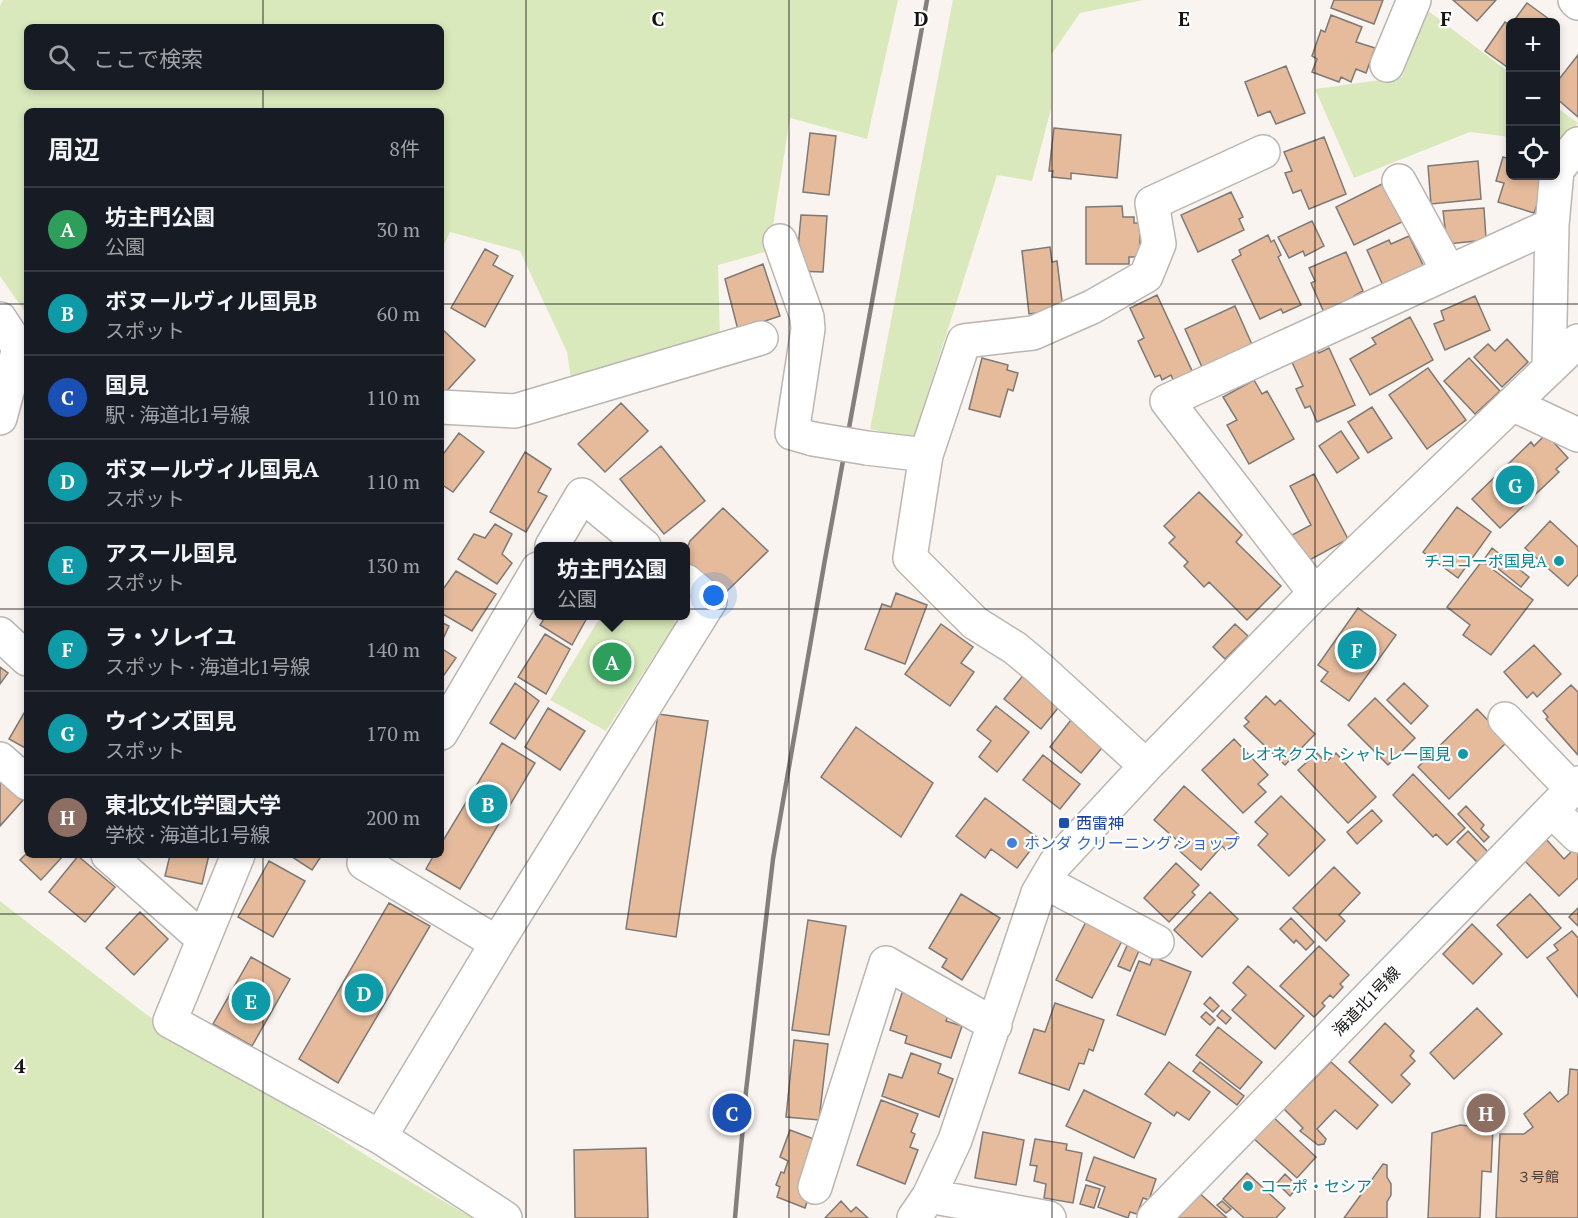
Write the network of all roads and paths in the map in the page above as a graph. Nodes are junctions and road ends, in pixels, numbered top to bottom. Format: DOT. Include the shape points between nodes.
graph roads {
  1 [pos="1414,0"];
  2 [pos="1387,64"];
  3 [pos="1578,144"];
  4 [pos="1263,152"];
  5 [pos="1399,182"];
  6 [pos="1552,225"];
  7 [pos="780,241"];
  8 [pos="1449,272"];
  9 [pos="0,319"];
  10 [pos="761,338"];
  11 [pos="1578,341"];
  12 [pos="1549,369"];
  13 [pos="1512,404"];
  14 [pos="444,407"];
  15 [pos="0,418"];
  16 [pos="1578,435"];
  17 [pos="926,455"];
  18 [pos="554,542"];
  19 [pos="639,542"];
  20 [pos="534,576"];
  21 [pos="690,584"];
  22 [pos="1315,593"];
  23 [pos="0,634"];
  24 [pos="24,656"];
  25 [pos="1505,719"];
  26 [pos="444,728"];
  27 [pos="0,759"];
  28 [pos="1146,766"];
  29 [pos="24,780"];
  30 [pos="1567,794"];
  31 [pos="1578,836"];
  32 [pos="111,858"];
  33 [pos="237,858"];
  34 [pos="366,858"];
  35 [pos="1045,882"];
  36 [pos="203,939"];
  37 [pos="1157,942"];
  38 [pos="496,943"];
  39 [pos="995,1025"];
  40 [pos="380,1137"];
  41 [pos="815,1187"];
  42 [pos="922,1207"];
  43 [pos="505,1218"];
  44 [pos="1049,1218"];
  45 [pos="1154,1218"];
  1 -- 2 [label="street"];
  3 -- 6 [label="street" via="1557,170"];
  4 -- 17 [label="street" via="1152,203 1159,244 1146,276 1092,308 1033,333 964,341"];
  5 -- 8 [label="street"];
  6 -- 8 [label="street"];
  6 -- 12 [label="street"];
  7 -- 17 [label="street, bridge" via="808,329 792,433"];
  8 -- 22 [label="street" via="1167,401"];
  9 -- 15 [label="street" via="20,348"];
  10 -- 14 [label="street" via="515,411"];
  11 -- 12 [label="street"];
  12 -- 13 [label="street"];
  13 -- 16 [label="street"];
  13 -- 22 [label="street"];
  17 -- 28 [label="street" via="910,558 975,623 1031,661"];
  18 -- 19 [label="street" via="582,495"];
  20 -- 26 [label="street"];
  21 -- 38 [label="street" via="710,601"];
  22 -- 28 [label="street"];
  23 -- 24 [label="street"];
  25 -- 30 [label="street"];
  27 -- 29 [label="street"];
  28 -- 35 [label="street" via="1055,864"];
  30 -- 31 [label="street"];
  30 -- 45 [label="street, 海道北1号線"];
  32 -- 36 [label="street"];
  33 -- 36 [label="street"];
  34 -- 38 [label="street" via="363,863"];
  35 -- 37 [label="street"];
  35 -- 39 [label="street"];
  36 -- 40 [label="street" via="170,1021"];
  38 -- 40 [label="street"];
  39 -- 41 [label="street" via="886,963"];
  39 -- 42 [label="street" via="955,1140"];
  40 -- 43 [label="street"];
  42 -- 44 [label="street"];
}
